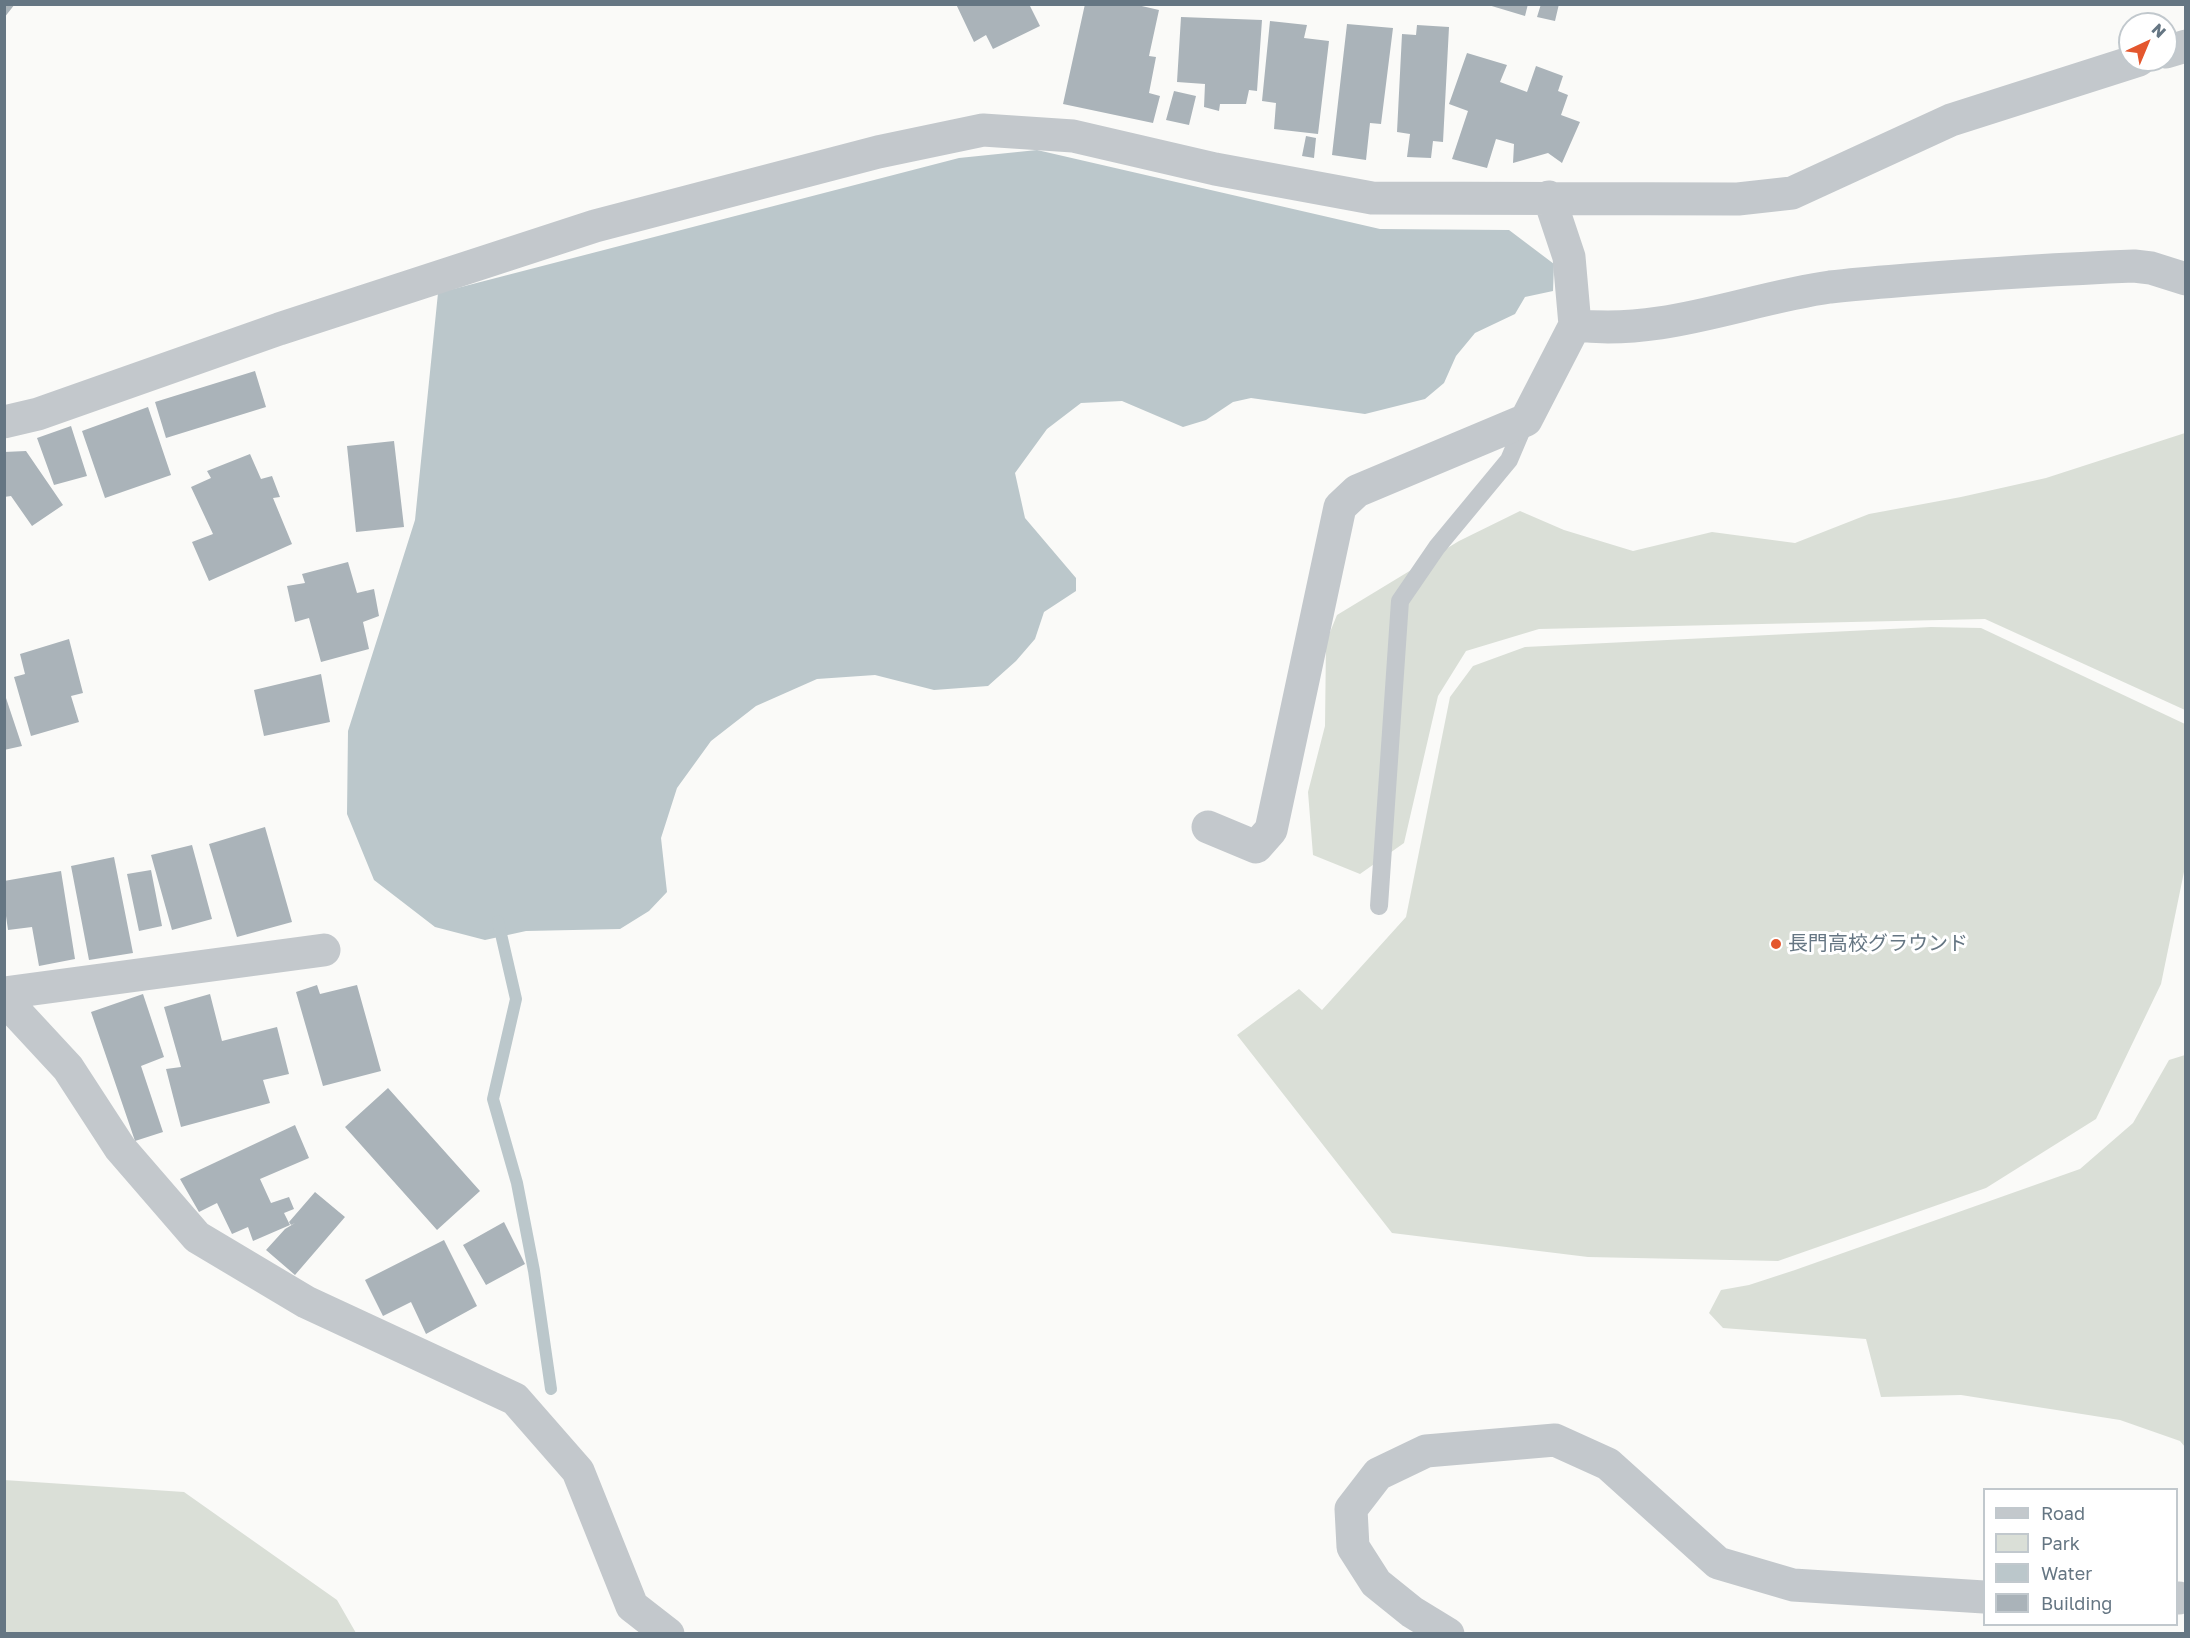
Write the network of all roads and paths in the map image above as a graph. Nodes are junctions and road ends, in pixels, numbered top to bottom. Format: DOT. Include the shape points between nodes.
graph roads {
  1 [pos="2118,67"];
  2 [pos="1549,197"];
  3 [pos="2186,279"];
  4 [pos="1575,325"];
  5 [pos="1526,420"];
  6 [pos="4,422"];
  7 [pos="1208,827"];
  8 [pos="1379,906"];
  9 [pos="324,950"];
  10 [pos="4,993"];
  11 [pos="4,999"];
  12 [pos="1983,1598"];
  13 [pos="668,1634"];
  14 [pos="1448,1634"];
  1 -- 2 [label="street" via="1951,120 1792,193 1738,199"];
  2 -- 4 [label="street" via="1569,257"];
  2 -- 6 [label="street" via="1372,198 1215,169 1073,136 982,130 878,152 595,226 279,329 38,414"];
  3 -- 4 [label="street" via="2134,266 2000,272 1830,287 1676,321 1604,328"];
  4 -- 5 [label="street"];
  5 -- 7 [label="street" via="1357,491 1340,507 1271,830 1256,847"];
  5 -- 8 [label="lane" via="1509,460 1437,547 1400,601"];
  9 -- 10 [label="street"];
  11 -- 13 [label="street" via="68,1068 120,1148 197,1237 306,1302 515,1399 578,1471 632,1606"];
  12 -- 14 [label="street" via="1793,1585 1718,1563 1608,1464 1555,1440 1426,1451 1378,1474 1351,1509 1353,1546 1376,1583"];
}
